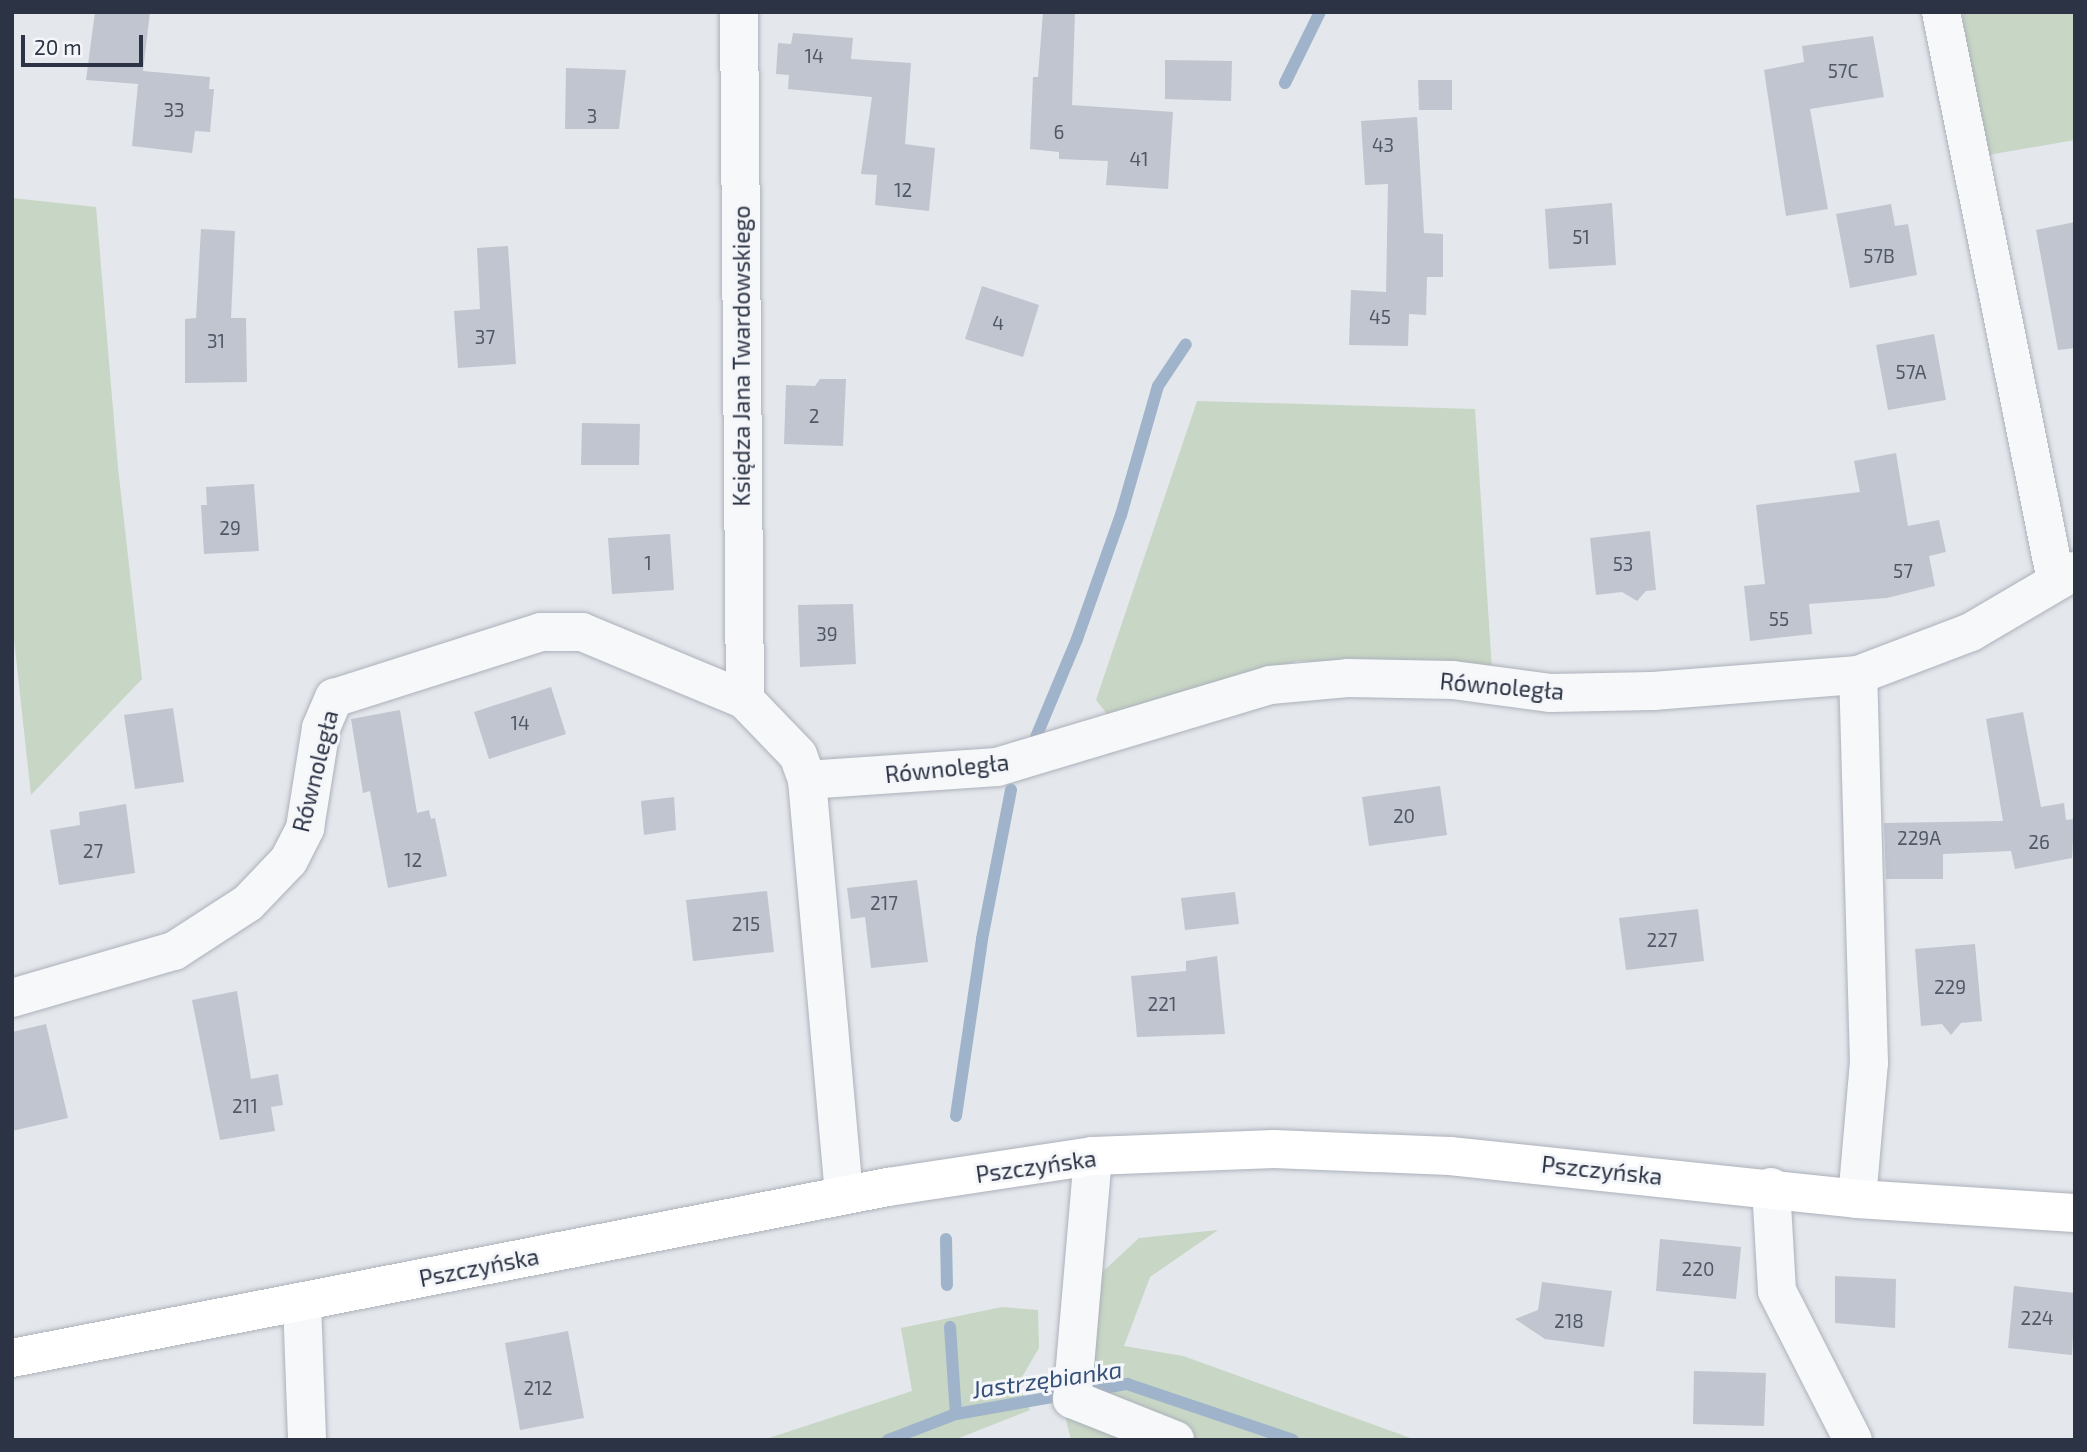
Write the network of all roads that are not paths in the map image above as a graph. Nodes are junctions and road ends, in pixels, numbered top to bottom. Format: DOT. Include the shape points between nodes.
graph roads {
  1 [pos="739,12"];
  2 [pos="1941,12"];
  3 [pos="2065,576"];
  4 [pos="1858,675"];
  5 [pos="745,700"];
  6 [pos="807,780"];
  7 [pos="12,998"];
  8 [pos="1093,1156"];
  9 [pos="1770,1187"];
  10 [pos="845,1195"];
  11 [pos="1857,1199"];
  12 [pos="2075,1213"];
  13 [pos="302,1302"];
  14 [pos="12,1358"];
  15 [pos="307,1440"];
  16 [pos="1175,1440"];
  17 [pos="1853,1440"];
  1 -- 5 [label="street, Księdza Jana Twardowskiego"];
  2 -- 3 [label="street"];
  3 -- 4 [label="street, Równoległa" via="1971,632"];
  4 -- 6 [label="street, Równoległa" via="1653,691 1551,693 1453,680 1348,678 1270,685 997,767"];
  4 -- 11 [label="street" via="1869,1063"];
  5 -- 6 [label="street, Równoległa" via="799,755"];
  5 -- 7 [label="street, Równoległa" via="582,632 541,632 334,698 321,728 304,828 289,860 248,903 174,951"];
  6 -- 10 [label="street"];
  8 -- 9 [label="street, Pszczyńska" via="1274,1149 1450,1156"];
  8 -- 10 [label="street, Pszczyńska"];
  8 -- 16 [label="street" via="1073,1382"];
  9 -- 11 [label="street, Pszczyńska"];
  9 -- 17 [label="street" via="1777,1292"];
  10 -- 13 [label="street, Pszczyńska"];
  11 -- 12 [label="street, Pszczyńska"];
  13 -- 14 [label="street, Pszczyńska"];
  13 -- 15 [label="street"];
}
